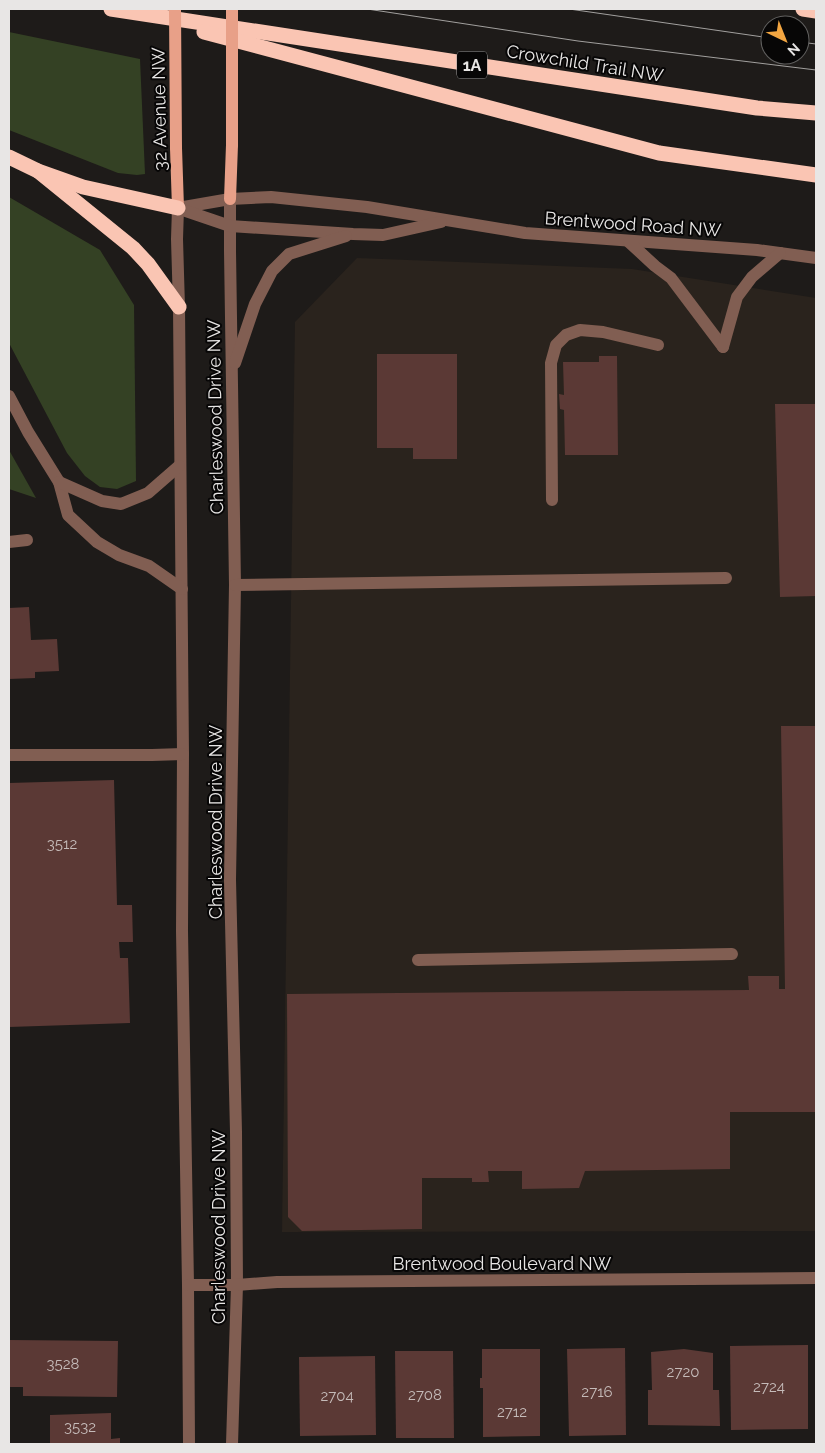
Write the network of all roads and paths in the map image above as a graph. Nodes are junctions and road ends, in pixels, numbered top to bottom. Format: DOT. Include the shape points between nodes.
graph roads {
  1 [pos="111,9"];
  2 [pos="175,9"];
  3 [pos="232,9"];
  4 [pos="803,9"];
  5 [pos="816,11"];
  6 [pos="128,12"];
  7 [pos="816,113"];
  8 [pos="9,158"];
  9 [pos="38,171"];
  10 [pos="816,175"];
  11 [pos="230,199"];
  12 [pos="178,208"];
  13 [pos="447,220"];
  14 [pos="230,226"];
  15 [pos="353,234"];
  16 [pos="629,242"];
  17 [pos="780,253"];
  18 [pos="816,258"];
  19 [pos="179,307"];
  20 [pos="658,345"];
  21 [pos="232,372"];
  22 [pos="9,396"];
  23 [pos="179,466"];
  24 [pos="59,482"];
  25 [pos="552,500"];
  26 [pos="27,540"];
  27 [pos="9,542"];
  28 [pos="726,578"];
  29 [pos="235,585"];
  30 [pos="182,589"];
  31 [pos="183,754"];
  32 [pos="9,755"];
  33 [pos="732,954"];
  34 [pos="418,960"];
  35 [pos="816,1278"];
  36 [pos="188,1285"];
  37 [pos="237,1285"];
  38 [pos="189,1444"];
  39 [pos="232,1444"];
  1 -- 6 [label="highway, Crowchild Trail NW / 1A"];
  2 -- 12 [label="main road, 32 Avenue NW, bridge"];
  3 -- 11 [label="main road, bridge"];
  4 -- 5 [label="highway"];
  6 -- 7 [label="highway, Crowchild Trail NW / 1A" via="757,108"];
  6 -- 10 [label="highway" via="659,153"];
  8 -- 9 [label="highway"];
  9 -- 12 [label="highway" via="83,187"];
  9 -- 19 [label="highway" via="133,248"];
  11 -- 12 [label="street, Brentwood Road NW"];
  11 -- 13 [label="street, Brentwood Road NW" via="271,197 367,207"];
  11 -- 14 [label="street, Charleswood Drive NW"];
  12 -- 14 [label="street, Brentwood Road NW"];
  12 -- 19 [label="street, Charleswood Drive NW"];
  13 -- 15 [label="street, Brentwood Road NW" via="384,235"];
  13 -- 16 [label="street, Brentwood Road NW" via="525,233"];
  14 -- 15 [label="street, Brentwood Road NW"];
  14 -- 21 [label="street, Charleswood Drive NW"];
  15 -- 21 [label="street" via="289,254 272,271 255,304"];
  16 -- 17 [label="street, Brentwood Road NW"];
  16 -- 17 [label="street" via="671,278 723,347 737,297 752,277"];
  17 -- 18 [label="street, Brentwood Road NW"];
  19 -- 23 [label="street, Charleswood Drive NW"];
  20 -- 25 [label="street" via="580,330 566,335 556,345 551,363"];
  21 -- 29 [label="street, Charleswood Drive NW"];
  22 -- 24 [label="street"];
  23 -- 24 [label="street" via="148,493 122,504 102,501"];
  23 -- 30 [label="street, Charleswood Drive NW"];
  24 -- 30 [label="street" via="68,515 97,542 149,566"];
  26 -- 27 [label="street"];
  28 -- 29 [label="street"];
  29 -- 37 [label="street, Charleswood Drive NW" via="230,880"];
  30 -- 31 [label="street, Charleswood Drive NW"];
  31 -- 32 [label="street"];
  31 -- 36 [label="street, Charleswood Drive NW" via="182,931"];
  33 -- 34 [label="street"];
  35 -- 37 [label="street, Brentwood Boulevard NW" via="277,1282"];
  36 -- 37 [label="street, Brentwood Boulevard NW"];
  36 -- 38 [label="street, Charleswood Drive NW"];
  37 -- 39 [label="street, Charleswood Drive NW"];
}
